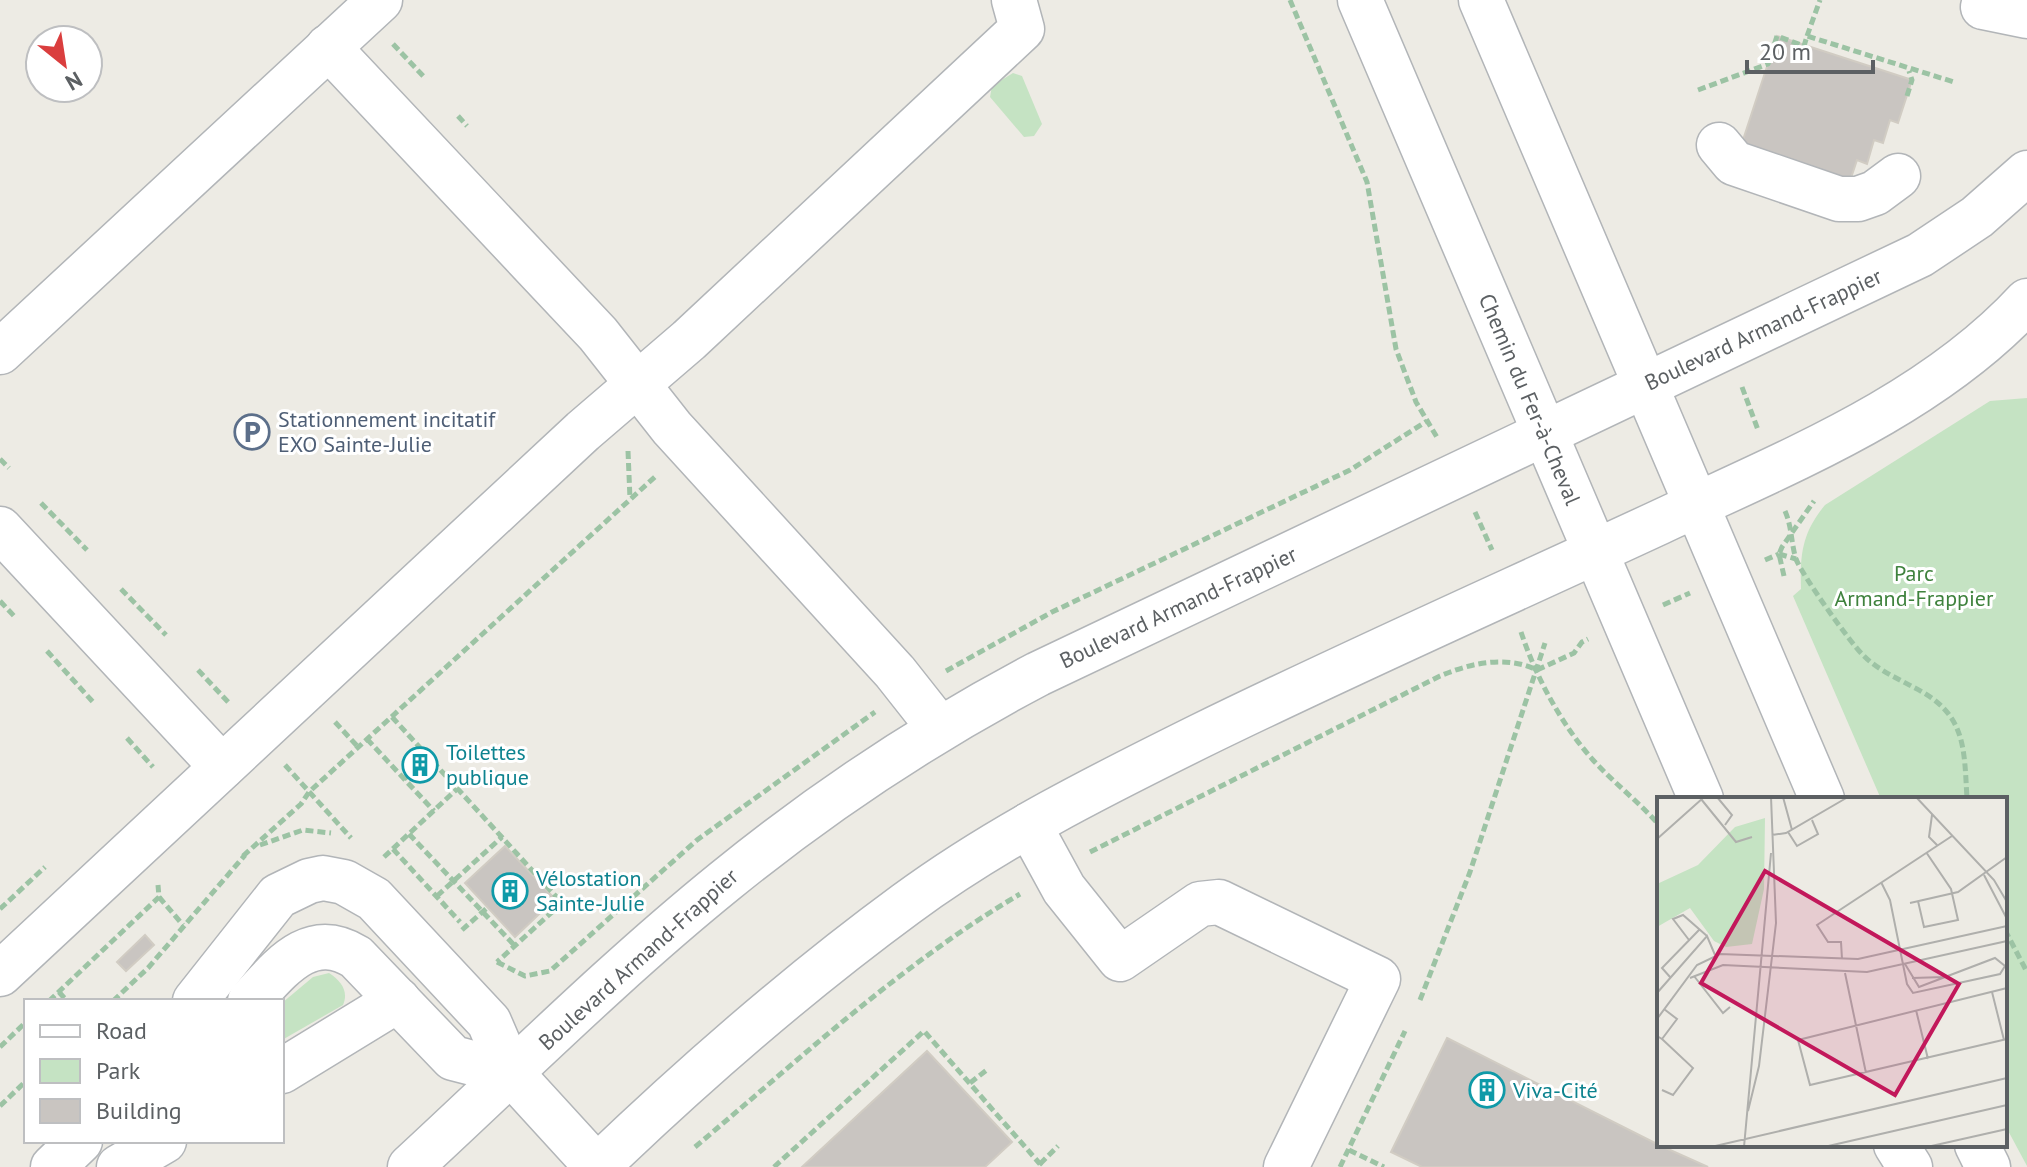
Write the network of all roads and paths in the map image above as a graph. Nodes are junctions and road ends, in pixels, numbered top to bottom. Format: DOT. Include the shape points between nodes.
graph roads {
  1 [pos="1014,0"];
  2 [pos="1290,0"];
  3 [pos="1360,0"];
  4 [pos="1481,0"];
  5 [pos="1820,0"];
  6 [pos="1985,0"];
  7 [pos="2027,16"];
  8 [pos="385,20"];
  9 [pos="1807,36"];
  10 [pos="328,47"];
  11 [pos="1909,70"];
  12 [pos="425,78"];
  13 [pos="1954,82"];
  14 [pos="1698,90"];
  15 [pos="1907,96"];
  16 [pos="1719,145"];
  17 [pos="2027,173"];
  18 [pos="1898,176"];
  19 [pos="2027,301"];
  20 [pos="0,352"];
  21 [pos="637,384"];
  22 [pos="1645,385"];
  23 [pos="1743,389"];
  24 [pos="1427,421"];
  25 [pos="1758,431"];
  26 [pos="1545,432"];
  27 [pos="1436,435"];
  28 [pos="627,439"];
  29 [pos="0,459"];
  30 [pos="666,466"];
  31 [pos="9,468"];
  32 [pos="630,499"];
  33 [pos="41,503"];
  34 [pos="1697,504"];
  35 [pos="1473,507"];
  36 [pos="1786,513"];
  37 [pos="1792,528"];
  38 [pos="0,529"];
  39 [pos="1483,531"];
  40 [pos="87,550"];
  41 [pos="1595,552"];
  42 [pos="1779,554"];
  43 [pos="1796,559"];
  44 [pos="1784,576"];
  45 [pos="121,589"];
  46 [pos="0,601"];
  47 [pos="15,617"];
  48 [pos="1526,622"];
  49 [pos="166,635"];
  50 [pos="1582,642"];
  51 [pos="1545,643"];
  52 [pos="47,651"];
  53 [pos="954,666"];
  54 [pos="198,670"];
  55 [pos="1537,670"];
  56 [pos="93,702"];
  57 [pos="235,709"];
  58 [pos="392,717"];
  59 [pos="332,718"];
  60 [pos="940,729"];
  61 [pos="127,738"];
  62 [pos="367,739"];
  63 [pos="359,748"];
  64 [pos="276,756"];
  65 [pos="153,767"];
  66 [pos="222,767"];
  67 [pos="414,771"];
  68 [pos="404,779"];
  69 [pos="457,789"];
  70 [pos="309,792"];
  71 [pos="1700,797"];
  72 [pos="1821,797"];
  73 [pos="1967,797"];
  74 [pos="434,811"];
  75 [pos="1657,823"];
  76 [pos="1029,825"];
  77 [pos="409,834"];
  78 [pos="502,837"];
  79 [pos="361,846"];
  80 [pos="393,849"];
  81 [pos="370,853"];
  82 [pos="243,856"];
  83 [pos="1081,857"];
  84 [pos="454,880"];
  85 [pos="1030,889"];
  86 [pos="437,896"];
  87 [pos="159,897"];
  88 [pos="430,902"];
  89 [pos="485,909"];
  90 [pos="465,928"];
  91 [pos="458,934"];
  92 [pos="2007,934"];
  93 [pos="474,938"];
  94 [pos="515,946"];
  95 [pos="490,955"];
  96 [pos="497,962"];
  97 [pos="491,967"];
  98 [pos="550,971"];
  99 [pos="2027,972"];
  100 [pos="0,974"];
  101 [pos="59,992"];
  102 [pos="65,999"];
  103 [pos="115,999"];
  104 [pos="197,999"];
  105 [pos="252,999"];
  106 [pos="398,1000"];
  107 [pos="1413,1014"];
  108 [pos="24,1024"];
  109 [pos="1407,1027"];
  110 [pos="0,1047"];
  111 [pos="988,1069"];
  112 [pos="284,1070"];
  113 [pos="511,1073"];
  114 [pos="24,1083"];
  115 [pos="969,1084"];
  116 [pos="0,1106"];
  117 [pos="78,1143"];
  118 [pos="133,1143"];
  119 [pos="160,1143"];
  120 [pos="1058,1146"];
  121 [pos="695,1147"];
  122 [pos="1897,1147"];
  123 [pos="1978,1147"];
  124 [pos="1349,1150"];
  125 [pos="1038,1166"];
  126 [pos="53,1167"];
  127 [pos="116,1167"];
  128 [pos="410,1167"];
  129 [pos="597,1167"];
  130 [pos="774,1167"];
  131 [pos="1286,1167"];
  132 [pos="1340,1167"];
  133 [pos="1384,1167"];
  134 [pos="1910,1167"];
  135 [pos="1988,1167"];
  1 -- 21 [label="street" via="1022,29"];
  2 -- 24 [label="path" via="1367,182 1396,349"];
  3 -- 26 [label="street, Chemin du Fer-à-Cheval"];
  4 -- 22 [label="street"];
  5 -- 9 [label="path"];
  6 -- 7 [label="street" via="1983,7"];
  8 -- 10 [label="street"];
  8 -- 12 [label="path"];
  9 -- 11 [label="path"];
  9 -- 14 [label="path" via="1804,46 1777,36 1768,64"];
  10 -- 20 [label="street"];
  10 -- 21 [label="street" via="598,334"];
  11 -- 13 [label="path"];
  11 -- 15 [label="path"];
  16 -- 18 [label="street" via="1734,163 1839,199 1875,193"];
  17 -- 22 [label="street, Boulevard Armand-Frappier" via="1977,217 1920,255"];
  19 -- 34 [label="street" via="1926,386"];
  21 -- 60 [label="street"];
  21 -- 66 [label="street"];
  22 -- 26 [label="street, Boulevard Armand-Frappier"];
  22 -- 34 [label="street"];
  23 -- 25 [label="path"];
  24 -- 27 [label="path"];
  24 -- 53 [label="path" via="1350,470 1076,600"];
  26 -- 41 [label="street, Chemin du Fer-à-Cheval"];
  26 -- 60 [label="street, Boulevard Armand-Frappier" via="1038,674"];
  28 -- 32 [label="path"];
  29 -- 31 [label="path"];
  30 -- 32 [label="path"];
  32 -- 58 [label="path"];
  33 -- 40 [label="path"];
  34 -- 41 [label="street"];
  34 -- 72 [label="street"];
  35 -- 39 [label="path"];
  36 -- 37 [label="path"];
  37 -- 42 [label="path"];
  37 -- 43 [label="path"];
  38 -- 66 [label="street"];
  41 -- 71 [label="street, Chemin du Fer-à-Cheval"];
  41 -- 76 [label="street" via="1203,735"];
  42 -- 43 [label="path"];
  42 -- 44 [label="path"];
  43 -- 73 [label="path" via="1862,655 1931,695 1956,722"];
  45 -- 49 [label="path"];
  46 -- 47 [label="path"];
  48 -- 55 [label="path" via="1521,632"];
  50 -- 55 [label="path" via="1574,653"];
  51 -- 55 [label="path"];
  52 -- 56 [label="path"];
  54 -- 57 [label="path"];
  55 -- 75 [label="path" via="1572,733"];
  55 -- 83 [label="path" via="1519,661 1461,667"];
  55 -- 107 [label="path" via="1470,872"];
  58 -- 62 [label="path"];
  58 -- 69 [label="path"];
  59 -- 63 [label="path"];
  60 -- 113 [label="street, Boulevard Armand-Frappier" via="724,881"];
  61 -- 65 [label="path"];
  62 -- 63 [label="path"];
  62 -- 68 [label="path"];
  63 -- 70 [label="path"];
  64 -- 70 [label="path"];
  66 -- 100 [label="street"];
  67 -- 68 [label="path"];
  68 -- 74 [label="path"];
  69 -- 74 [label="path"];
  69 -- 78 [label="path"];
  70 -- 79 [label="path"];
  70 -- 82 [label="path"];
  74 -- 77 [label="path"];
  76 -- 129 [label="street" via="906,903 786,998"];
  76 -- 131 [label="street" via="1064,889 1120,959 1200,904 1219,902 1378,979"];
  77 -- 80 [label="path"];
  77 -- 84 [label="path"];
  78 -- 84 [label="path"];
  78 -- 94 [label="path" via="562,903"];
  80 -- 81 [label="path" via="380,860"];
  80 -- 86 [label="path"];
  84 -- 86 [label="path"];
  84 -- 89 [label="path"];
  85 -- 121 [label="path" via="906,969"];
  86 -- 88 [label="path"];
  86 -- 90 [label="path"];
  87 -- 103 [label="path" via="183,925"];
  89 -- 90 [label="path"];
  89 -- 94 [label="path"];
  90 -- 91 [label="path"];
  90 -- 93 [label="path"];
  92 -- 99 [label="path"];
  94 -- 96 [label="path"];
  95 -- 96 [label="path"];
  96 -- 97 [label="path"];
  96 -- 98 [label="path" via="525,976"];
  101 -- 102 [label="path"];
  104 -- 113 [label="street" via="278,896 323,878 344,882 374,899 489,1022"];
  105 -- 106 [label="street" via="298,955 322,946 340,947 356,957"];
  106 -- 112 [label="street"];
  106 -- 113 [label="street" via="453,1058"];
  108 -- 110 [label="path"];
  109 -- 124 [label="path"];
  111 -- 115 [label="path"];
  113 -- 128 [label="street, Boulevard Armand-Frappier"];
  113 -- 129 [label="street"];
  114 -- 116 [label="path"];
  115 -- 125 [label="path"];
  115 -- 130 [label="path" via="924,1031"];
  117 -- 126 [label="street"];
  118 -- 127 [label="street"];
  119 -- 127 [label="street"];
  120 -- 125 [label="path"];
  122 -- 134 [label="street"];
  123 -- 135 [label="street"];
  124 -- 132 [label="path"];
  124 -- 133 [label="path"];
}
